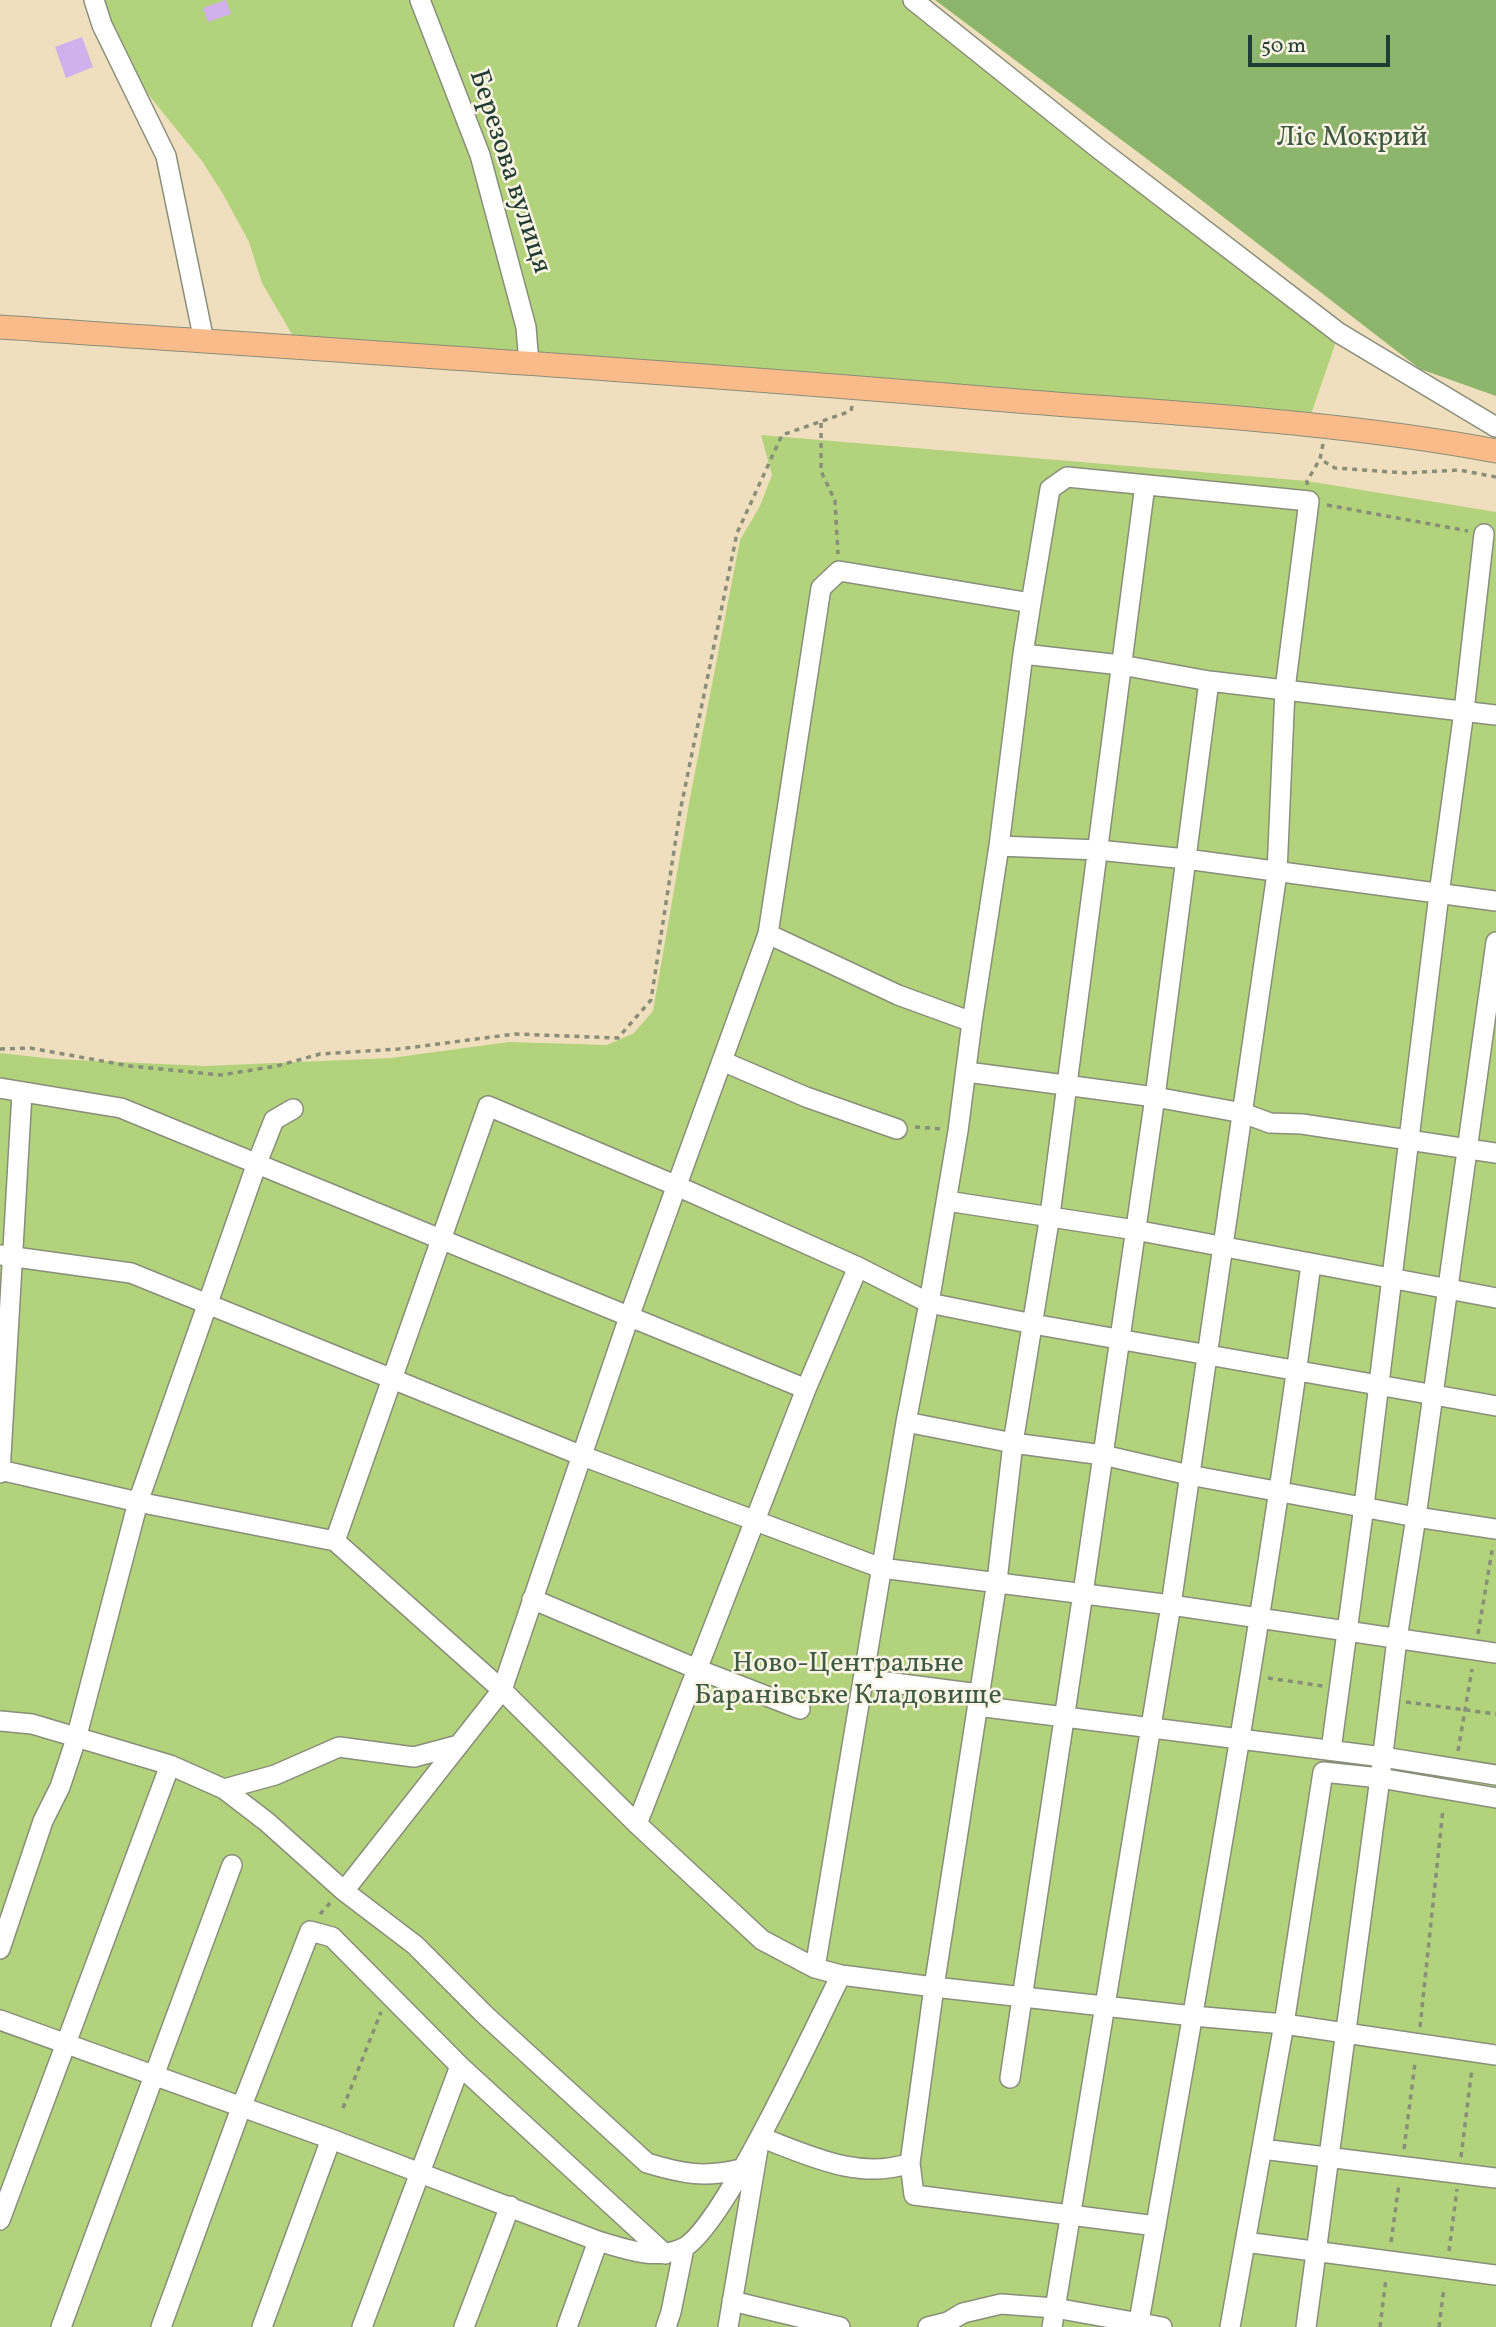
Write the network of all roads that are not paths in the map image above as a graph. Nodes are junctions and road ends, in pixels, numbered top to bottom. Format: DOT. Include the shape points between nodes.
graph roads {
  1 [pos="94,0"];
  2 [pos="420,0"];
  3 [pos="913,0"];
  4 [pos="0,327"];
  5 [pos="204,341"];
  6 [pos="528,365"];
  7 [pos="1496,427"];
  8 [pos="1496,451"];
  9 [pos="1145,485"];
  10 [pos="1484,534"];
  11 [pos="1031,603"];
  12 [pos="1023,654"];
  13 [pos="1121,665"];
  14 [pos="1209,681"];
  15 [pos="1285,689"];
  16 [pos="1464,711"];
  17 [pos="1496,715"];
  18 [pos="999,846"];
  19 [pos="1098,850"];
  20 [pos="1186,859"];
  21 [pos="1277,873"];
  22 [pos="1439,894"];
  23 [pos="1496,901"];
  24 [pos="768,934"];
  25 [pos="1496,942"];
  26 [pos="972,1021"];
  27 [pos="722,1061"];
  28 [pos="967,1072"];
  29 [pos="1067,1086"];
  30 [pos="0,1088"];
  31 [pos="22,1093"];
  32 [pos="1155,1097"];
  33 [pos="293,1109"];
  34 [pos="1243,1113"];
  35 [pos="897,1129"];
  36 [pos="1410,1139"];
  37 [pos="1467,1150"];
  38 [pos="1496,1153"];
  39 [pos="257,1163"];
  40 [pos="677,1186"];
  41 [pos="947,1201"];
  42 [pos="1050,1215"];
  43 [pos="1135,1230"];
  44 [pos="442,1240"];
  45 [pos="1223,1247"];
  46 [pos="7,1256"];
  47 [pos="1311,1264"];
  48 [pos="858,1268"];
  49 [pos="1392,1279"];
  50 [pos="1448,1289"];
  51 [pos="1496,1298"];
  52 [pos="929,1303"];
  53 [pos="209,1306"];
  54 [pos="629,1317"];
  55 [pos="1032,1325"];
  56 [pos="1119,1339"];
  57 [pos="1208,1356"];
  58 [pos="1296,1372"];
  59 [pos="392,1378"];
  60 [pos="1378,1385"];
  61 [pos="806,1389"];
  62 [pos="1432,1395"];
  63 [pos="1496,1406"];
  64 [pos="906,1422"];
  65 [pos="1013,1443"];
  66 [pos="580,1455"];
  67 [pos="1103,1455"];
  68 [pos="0,1471"];
  69 [pos="1189,1475"];
  70 [pos="1279,1491"];
  71 [pos="138,1502"];
  72 [pos="1364,1506"];
  73 [pos="1416,1517"];
  74 [pos="754,1521"];
  75 [pos="1496,1529"];
  76 [pos="335,1541"];
  77 [pos="881,1569"];
  78 [pos="997,1581"];
  79 [pos="1083,1593"];
  80 [pos="532,1599"];
  81 [pos="1171,1605"];
  82 [pos="1258,1618"];
  83 [pos="1347,1631"];
  84 [pos="1397,1639"];
  85 [pos="1496,1653"];
  86 [pos="697,1669"];
  87 [pos="863,1679"];
  88 [pos="502,1690"];
  89 [pos="978,1700"];
  90 [pos="800,1709"];
  91 [pos="1065,1718"];
  92 [pos="0,1721"];
  93 [pos="1151,1728"];
  94 [pos="1238,1738"];
  95 [pos="75,1739"];
  96 [pos="459,1745"];
  97 [pos="1331,1750"];
  98 [pos="1382,1756"];
  99 [pos="170,1765"];
  100 [pos="1496,1775"];
  101 [pos="1380,1778"];
  102 [pos="224,1789"];
  103 [pos="1496,1798"];
  104 [pos="637,1824"];
  105 [pos="232,1865"];
  106 [pos="344,1891"];
  107 [pos="0,1948"];
  108 [pos="815,1968"];
  109 [pos="841,1975"];
  110 [pos="933,1987"];
  111 [pos="1021,1997"];
  112 [pos="1104,2006"];
  113 [pos="1193,2016"];
  114 [pos="0,2020"];
  115 [pos="1284,2024"];
  116 [pos="1345,2032"];
  117 [pos="65,2043"];
  118 [pos="1496,2055"];
  119 [pos="460,2066"];
  120 [pos="154,2076"];
  121 [pos="1010,2078"];
  122 [pos="241,2108"];
  123 [pos="760,2137"];
  124 [pos="331,2139"];
  125 [pos="1262,2149"];
  126 [pos="1329,2158"];
  127 [pos="911,2163"];
  128 [pos="741,2169"];
  129 [pos="419,2174"];
  130 [pos="1496,2178"];
  131 [pos="510,2206"];
  132 [pos="1070,2214"];
  133 [pos="0,2220"];
  134 [pos="1156,2226"];
  135 [pos="598,2241"];
  136 [pos="1245,2242"];
  137 [pos="684,2249"];
  138 [pos="1316,2252"];
  139 [pos="665,2254"];
  140 [pos="1496,2275"];
  141 [pos="732,2301"];
  142 [pos="1053,2318"];
  143 [pos="948,2324"];
  144 [pos="1138,2325"];
  145 [pos="61,2327"];
  146 [pos="161,2327"];
  147 [pos="262,2327"];
  148 [pos="362,2327"];
  149 [pos="464,2327"];
  150 [pos="567,2327"];
  151 [pos="666,2327"];
  152 [pos="728,2327"];
  153 [pos="840,2327"];
  154 [pos="928,2327"];
  155 [pos="1162,2327"];
  156 [pos="1230,2327"];
  157 [pos="1306,2327"];
  1 -- 5 [label="street" via="166,156"];
  2 -- 6 [label="street, Березова вулиця" via="480,155 526,327"];
  3 -- 7 [label="street" via="1339,333"];
  4 -- 5 [label="main road"];
  5 -- 6 [label="main road"];
  6 -- 8 [label="main road" via="1325,428"];
  9 -- 11 [label="street" via="1067,477 1050,489"];
  9 -- 13 [label="street"];
  9 -- 15 [label="street" via="1309,501"];
  10 -- 16 [label="street"];
  11 -- 12 [label="street"];
  11 -- 24 [label="street" via="839,571 821,588"];
  12 -- 13 [label="street"];
  12 -- 18 [label="street"];
  13 -- 14 [label="street"];
  13 -- 19 [label="street"];
  14 -- 15 [label="street"];
  14 -- 20 [label="street"];
  15 -- 16 [label="street"];
  15 -- 21 [label="street"];
  16 -- 17 [label="street"];
  16 -- 22 [label="street"];
  18 -- 19 [label="street"];
  18 -- 26 [label="street"];
  19 -- 20 [label="street"];
  19 -- 29 [label="street"];
  20 -- 21 [label="street"];
  20 -- 32 [label="street"];
  21 -- 22 [label="street"];
  21 -- 34 [label="street"];
  22 -- 23 [label="street"];
  22 -- 36 [label="street"];
  24 -- 26 [label="street" via="898,995"];
  24 -- 27 [label="street"];
  25 -- 37 [label="street"];
  26 -- 28 [label="street"];
  27 -- 35 [label="street"];
  27 -- 40 [label="street"];
  28 -- 29 [label="street"];
  28 -- 41 [label="street"];
  29 -- 32 [label="street"];
  29 -- 42 [label="street"];
  30 -- 31 [label="street"];
  31 -- 39 [label="street" via="121,1108"];
  31 -- 46 [label="street"];
  32 -- 34 [label="street"];
  32 -- 43 [label="street"];
  33 -- 39 [label="street" via="274,1120"];
  34 -- 36 [label="street" via="1270,1123"];
  34 -- 45 [label="street"];
  36 -- 37 [label="street"];
  36 -- 49 [label="street"];
  37 -- 38 [label="street"];
  37 -- 50 [label="street"];
  39 -- 44 [label="street"];
  39 -- 53 [label="street"];
  40 -- 44 [label="street" via="488,1106"];
  40 -- 48 [label="street"];
  40 -- 54 [label="street"];
  41 -- 42 [label="street"];
  41 -- 52 [label="street"];
  42 -- 43 [label="street"];
  42 -- 55 [label="street"];
  43 -- 45 [label="street"];
  43 -- 56 [label="street"];
  44 -- 54 [label="street"];
  44 -- 59 [label="street"];
  45 -- 47 [label="street"];
  45 -- 57 [label="street"];
  46 -- 53 [label="street" via="131,1273"];
  46 -- 68 [label="street"];
  47 -- 49 [label="street"];
  47 -- 58 [label="street"];
  48 -- 52 [label="street"];
  48 -- 61 [label="street"];
  49 -- 50 [label="street"];
  49 -- 60 [label="street"];
  50 -- 51 [label="street"];
  50 -- 62 [label="street"];
  52 -- 55 [label="street"];
  52 -- 64 [label="street"];
  53 -- 59 [label="street"];
  53 -- 71 [label="street"];
  54 -- 61 [label="street"];
  54 -- 66 [label="street"];
  55 -- 56 [label="street"];
  55 -- 65 [label="street"];
  56 -- 57 [label="street"];
  56 -- 67 [label="street"];
  57 -- 58 [label="street"];
  57 -- 69 [label="street"];
  58 -- 60 [label="street"];
  58 -- 70 [label="street"];
  59 -- 66 [label="street"];
  59 -- 76 [label="street"];
  60 -- 62 [label="street"];
  60 -- 72 [label="street"];
  61 -- 74 [label="street"];
  62 -- 63 [label="street"];
  62 -- 73 [label="street"];
  64 -- 65 [label="street"];
  64 -- 77 [label="street"];
  65 -- 67 [label="street"];
  65 -- 78 [label="street"];
  66 -- 74 [label="street"];
  66 -- 80 [label="street"];
  67 -- 69 [label="street"];
  67 -- 79 [label="street"];
  68 -- 71 [label="street"];
  69 -- 70 [label="street"];
  69 -- 81 [label="street"];
  70 -- 72 [label="street"];
  70 -- 82 [label="street"];
  71 -- 76 [label="street"];
  71 -- 95 [label="street"];
  72 -- 73 [label="street"];
  72 -- 83 [label="street"];
  73 -- 75 [label="street"];
  73 -- 84 [label="street"];
  74 -- 77 [label="street"];
  74 -- 86 [label="street"];
  76 -- 88 [label="street"];
  77 -- 78 [label="street"];
  77 -- 87 [label="street"];
  78 -- 79 [label="street"];
  78 -- 89 [label="street"];
  79 -- 81 [label="street"];
  79 -- 91 [label="street"];
  80 -- 86 [label="street"];
  80 -- 88 [label="street"];
  81 -- 82 [label="street"];
  81 -- 93 [label="street"];
  82 -- 83 [label="street"];
  82 -- 94 [label="street"];
  83 -- 84 [label="street"];
  83 -- 97 [label="street"];
  84 -- 85 [label="street"];
  84 -- 98 [label="street"];
  86 -- 90 [label="street"];
  86 -- 104 [label="street"];
  87 -- 89 [label="street"];
  87 -- 108 [label="street"];
  88 -- 96 [label="street"];
  88 -- 104 [label="street"];
  89 -- 91 [label="street"];
  89 -- 110 [label="street"];
  91 -- 93 [label="street"];
  91 -- 111 [label="street"];
  92 -- 95 [label="street" via="32,1724"];
  93 -- 94 [label="street"];
  93 -- 112 [label="street"];
  94 -- 97 [label="street"];
  94 -- 113 [label="street"];
  95 -- 99 [label="street"];
  95 -- 107 [label="street"];
  96 -- 102 [label="street" via="414,1757 339,1747 275,1775"];
  96 -- 106 [label="street"];
  97 -- 98 [label="street"];
  98 -- 100 [label="street"];
  98 -- 101 [label="street"];
  99 -- 102 [label="street"];
  99 -- 117 [label="street"];
  101 -- 103 [label="street"];
  101 -- 115 [label="street" via="1323,1772"];
  101 -- 116 [label="street"];
  102 -- 106 [label="street"];
  104 -- 108 [label="street" via="762,1940"];
  105 -- 120 [label="street"];
  106 -- 128 [label="street" via="415,1945 647,2163 716,2176"];
  108 -- 109 [label="street"];
  109 -- 110 [label="street"];
  109 -- 123 [label="street"];
  110 -- 111 [label="street"];
  110 -- 127 [label="street"];
  111 -- 112 [label="street"];
  111 -- 121 [label="street"];
  112 -- 113 [label="street"];
  112 -- 132 [label="street"];
  113 -- 115 [label="street"];
  113 -- 134 [label="street"];
  114 -- 117 [label="street"];
  115 -- 116 [label="street"];
  115 -- 125 [label="street"];
  116 -- 118 [label="street"];
  116 -- 126 [label="street"];
  117 -- 120 [label="street"];
  117 -- 133 [label="street"];
  119 -- 122 [label="street" via="332,1937 310,1931"];
  119 -- 129 [label="street"];
  119 -- 139 [label="street"];
  120 -- 122 [label="street"];
  120 -- 145 [label="street"];
  122 -- 124 [label="street"];
  122 -- 146 [label="street"];
  123 -- 127 [label="street" via="844,2168 893,2169"];
  123 -- 128 [label="street"];
  123 -- 141 [label="street"];
  124 -- 129 [label="street"];
  124 -- 147 [label="street"];
  125 -- 126 [label="street"];
  125 -- 136 [label="street"];
  126 -- 130 [label="street"];
  126 -- 138 [label="street"];
  127 -- 132 [label="street" via="914,2195"];
  128 -- 137 [label="street" via="714,2216"];
  129 -- 131 [label="street"];
  129 -- 148 [label="street"];
  131 -- 135 [label="street"];
  131 -- 149 [label="street"];
  132 -- 134 [label="street"];
  132 -- 142 [label="street"];
  134 -- 144 [label="street"];
  135 -- 139 [label="street" via="634,2252"];
  135 -- 150 [label="street"];
  136 -- 138 [label="street"];
  136 -- 156 [label="street"];
  137 -- 139 [label="street"];
  137 -- 151 [label="street"];
  138 -- 140 [label="street"];
  138 -- 157 [label="street"];
  141 -- 152 [label="street"];
  141 -- 153 [label="street"];
  142 -- 143 [label="street" via="1001,2304 963,2313"];
  142 -- 144 [label="street"];
  143 -- 154 [label="street"];
  144 -- 155 [label="street"];
}
